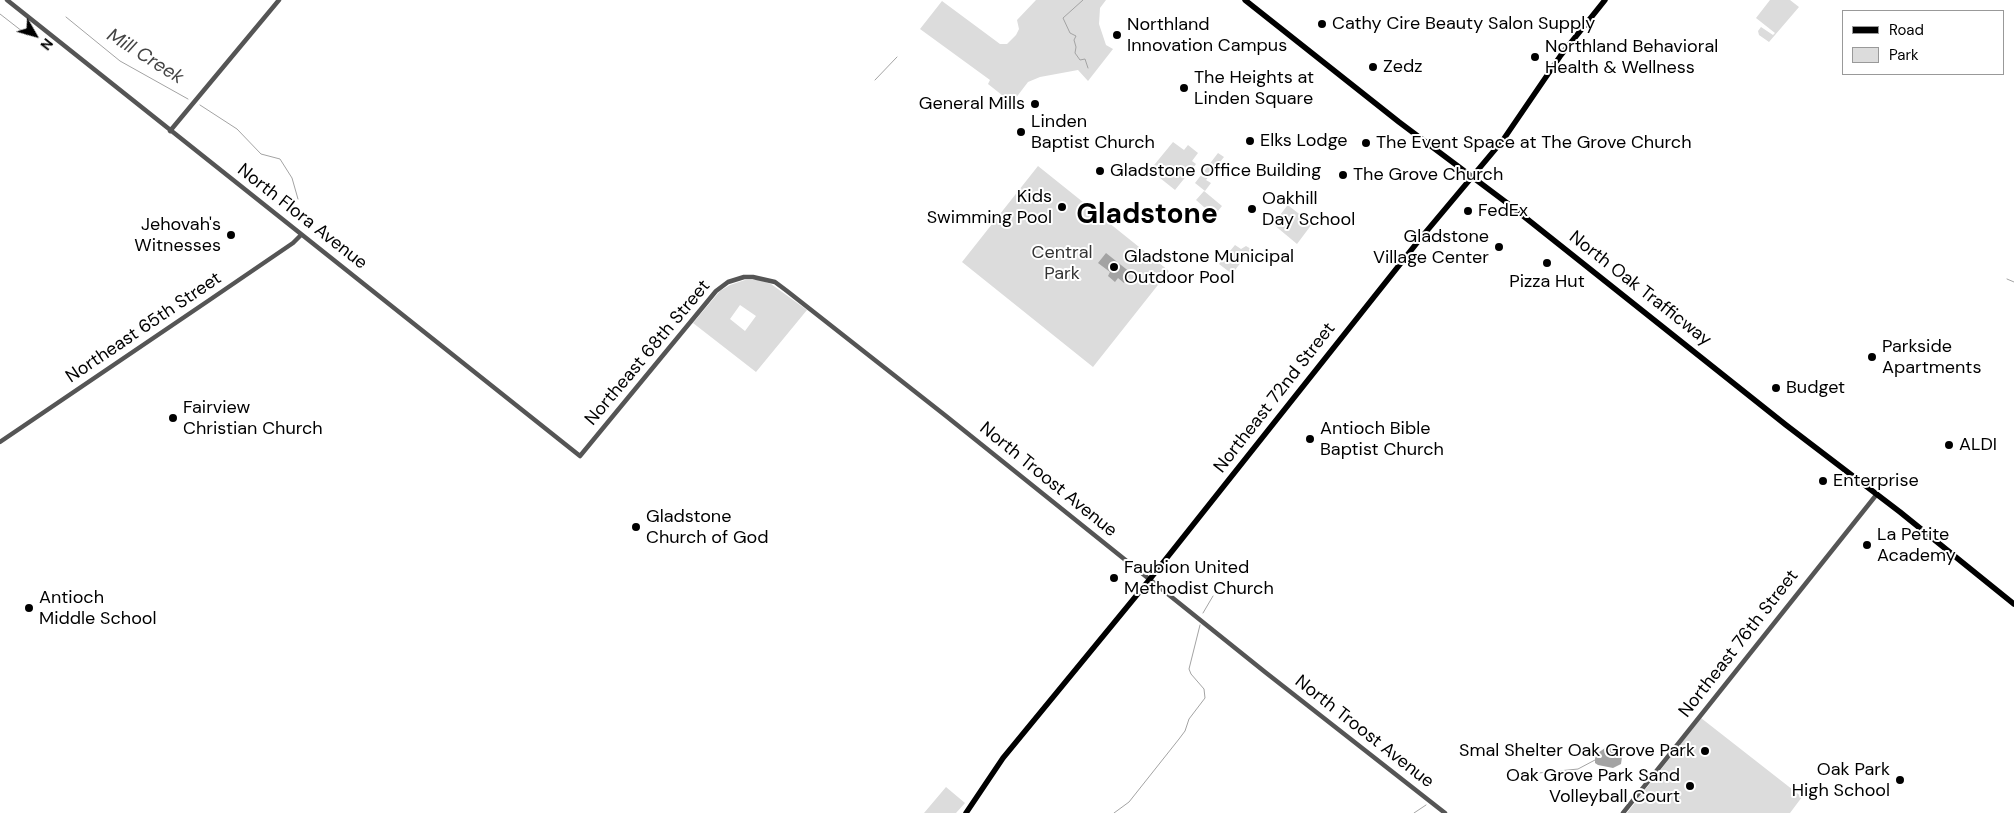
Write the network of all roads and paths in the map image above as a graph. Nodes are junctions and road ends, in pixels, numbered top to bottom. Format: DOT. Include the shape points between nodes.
graph roads {
  1 [pos="7,0"];
  2 [pos="279,0"];
  3 [pos="1245,0"];
  4 [pos="1604,0"];
  5 [pos="170,131"];
  6 [pos="1472,176"];
  7 [pos="301,235"];
  8 [pos="744,277"];
  9 [pos="0,442"];
  10 [pos="580,456"];
  11 [pos="1877,494"];
  12 [pos="1150,579"];
  13 [pos="2014,604"];
  14 [pos="966,813"];
  15 [pos="1445,813"];
  16 [pos="1623,813"];
  1 -- 5 [label="street, North Flora Avenue"];
  2 -- 5 [label="street"];
  3 -- 6 [label="main road, North Oak Trafficway" via="1398,122"];
  4 -- 6 [label="main road, Northeast 72nd Street" via="1562,53 1503,140"];
  5 -- 7 [label="street, North Flora Avenue"];
  6 -- 11 [label="main road, North Oak Trafficway"];
  6 -- 12 [label="main road, Northeast 72nd Street"];
  7 -- 9 [label="street, Northeast 65th Street" via="208,302"];
  7 -- 10 [label="street, North Flora Avenue"];
  8 -- 10 [label="street, Northeast 68th Street" via="728,282 716,291"];
  8 -- 12 [label="street, North Troost Avenue" via="762,278 787,290"];
  11 -- 13 [label="main road, North Oak Trafficway"];
  11 -- 16 [label="street, Northeast 76th Street"];
  12 -- 14 [label="main road, Northeast 72nd Street" via="1003,758"];
  12 -- 15 [label="street, North Troost Avenue"];
}
